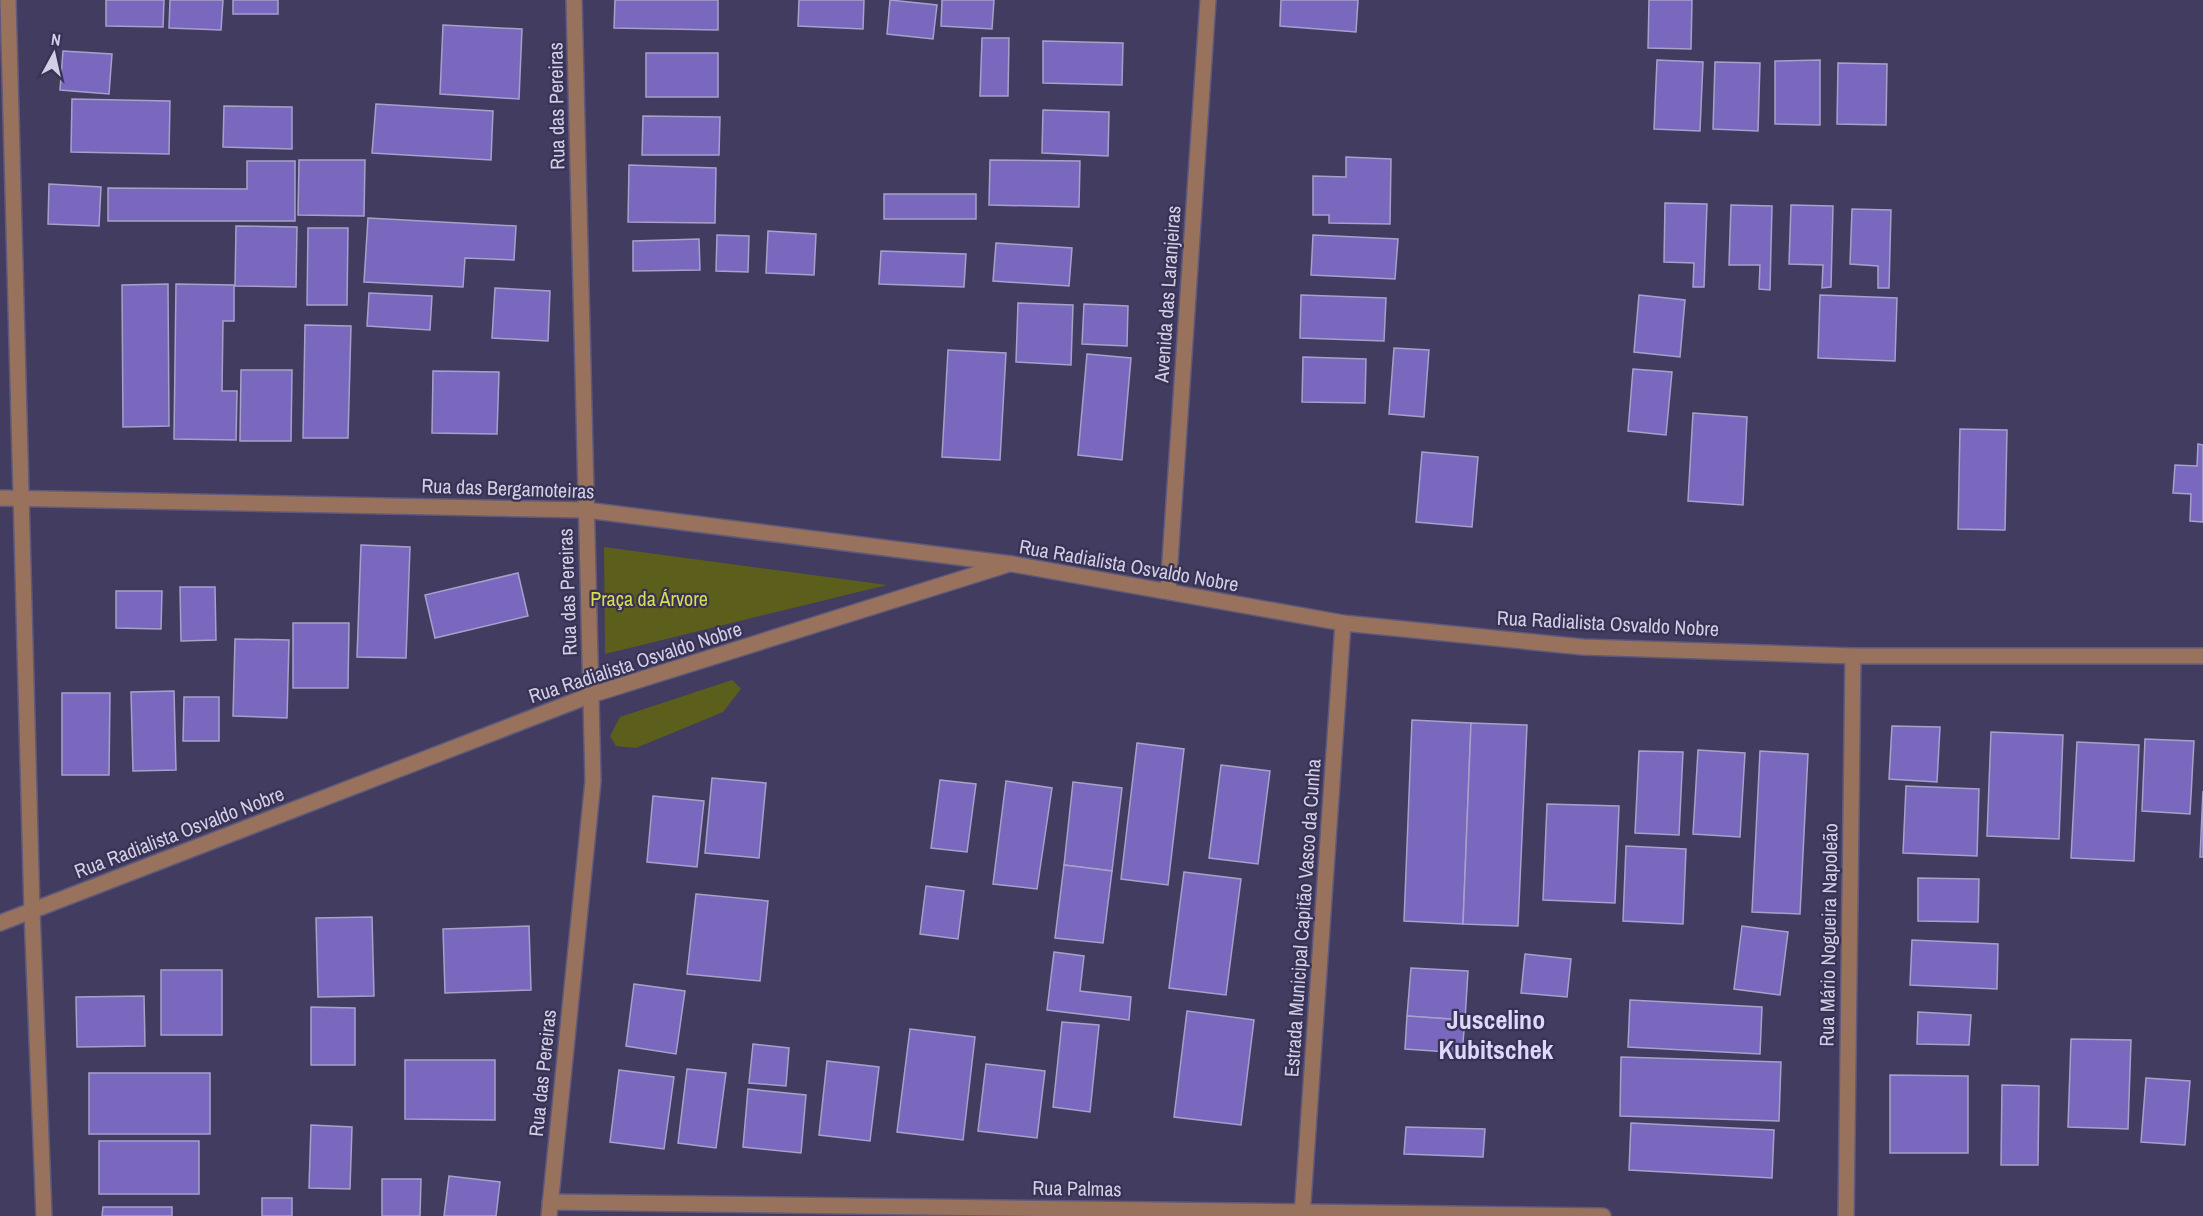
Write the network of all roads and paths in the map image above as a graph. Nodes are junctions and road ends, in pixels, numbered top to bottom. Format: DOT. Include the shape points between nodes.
graph roads {
  1 [pos="8,0"];
  2 [pos="574,0"];
  3 [pos="1208,0"];
  4 [pos="0,498"];
  5 [pos="22,498"];
  6 [pos="586,510"];
  7 [pos="1012,564"];
  8 [pos="1168,591"];
  9 [pos="1343,623"];
  10 [pos="1853,656"];
  11 [pos="2203,656"];
  12 [pos="591,695"];
  13 [pos="32,911"];
  14 [pos="0,923"];
  15 [pos="550,1209"];
  16 [pos="1302,1214"];
  17 [pos="44,1216"];
  18 [pos="1603,1216"];
  19 [pos="1846,1216"];
  1 -- 5 [label="street"];
  2 -- 6 [label="street, Rua das Pereiras"];
  3 -- 8 [label="street, Avenida das Laranjeiras"];
  4 -- 5 [label="street, Rua das Bergamoteiras"];
  5 -- 6 [label="street, Rua das Bergamoteiras"];
  5 -- 13 [label="street"];
  6 -- 7 [label="street, Rua das Bergamoteiras"];
  6 -- 12 [label="street, Rua das Pereiras"];
  7 -- 8 [label="street, Rua Radialista Osvaldo Nobre"];
  7 -- 12 [label="street, Rua Radialista Osvaldo Nobre"];
  8 -- 9 [label="street, Rua Radialista Osvaldo Nobre"];
  9 -- 10 [label="street, Rua Radialista Osvaldo Nobre" via="1583,647"];
  9 -- 16 [label="street, Estrada Municipal Capitão Vasco da Cunha"];
  10 -- 11 [label="street, Rua Radialista Osvaldo Nobre"];
  10 -- 19 [label="street, Rua Mário Nogueira Napoleão"];
  12 -- 13 [label="street, Rua Radialista Osvaldo Nobre"];
  12 -- 15 [label="street, Rua das Pereiras" via="594,781"];
  13 -- 14 [label="street, Rua Radialista Osvaldo Nobre"];
  13 -- 17 [label="street"];
  15 -- 16 [label="street, Rua Palmas"];
  16 -- 18 [label="street, Rua Palmas"];
}
